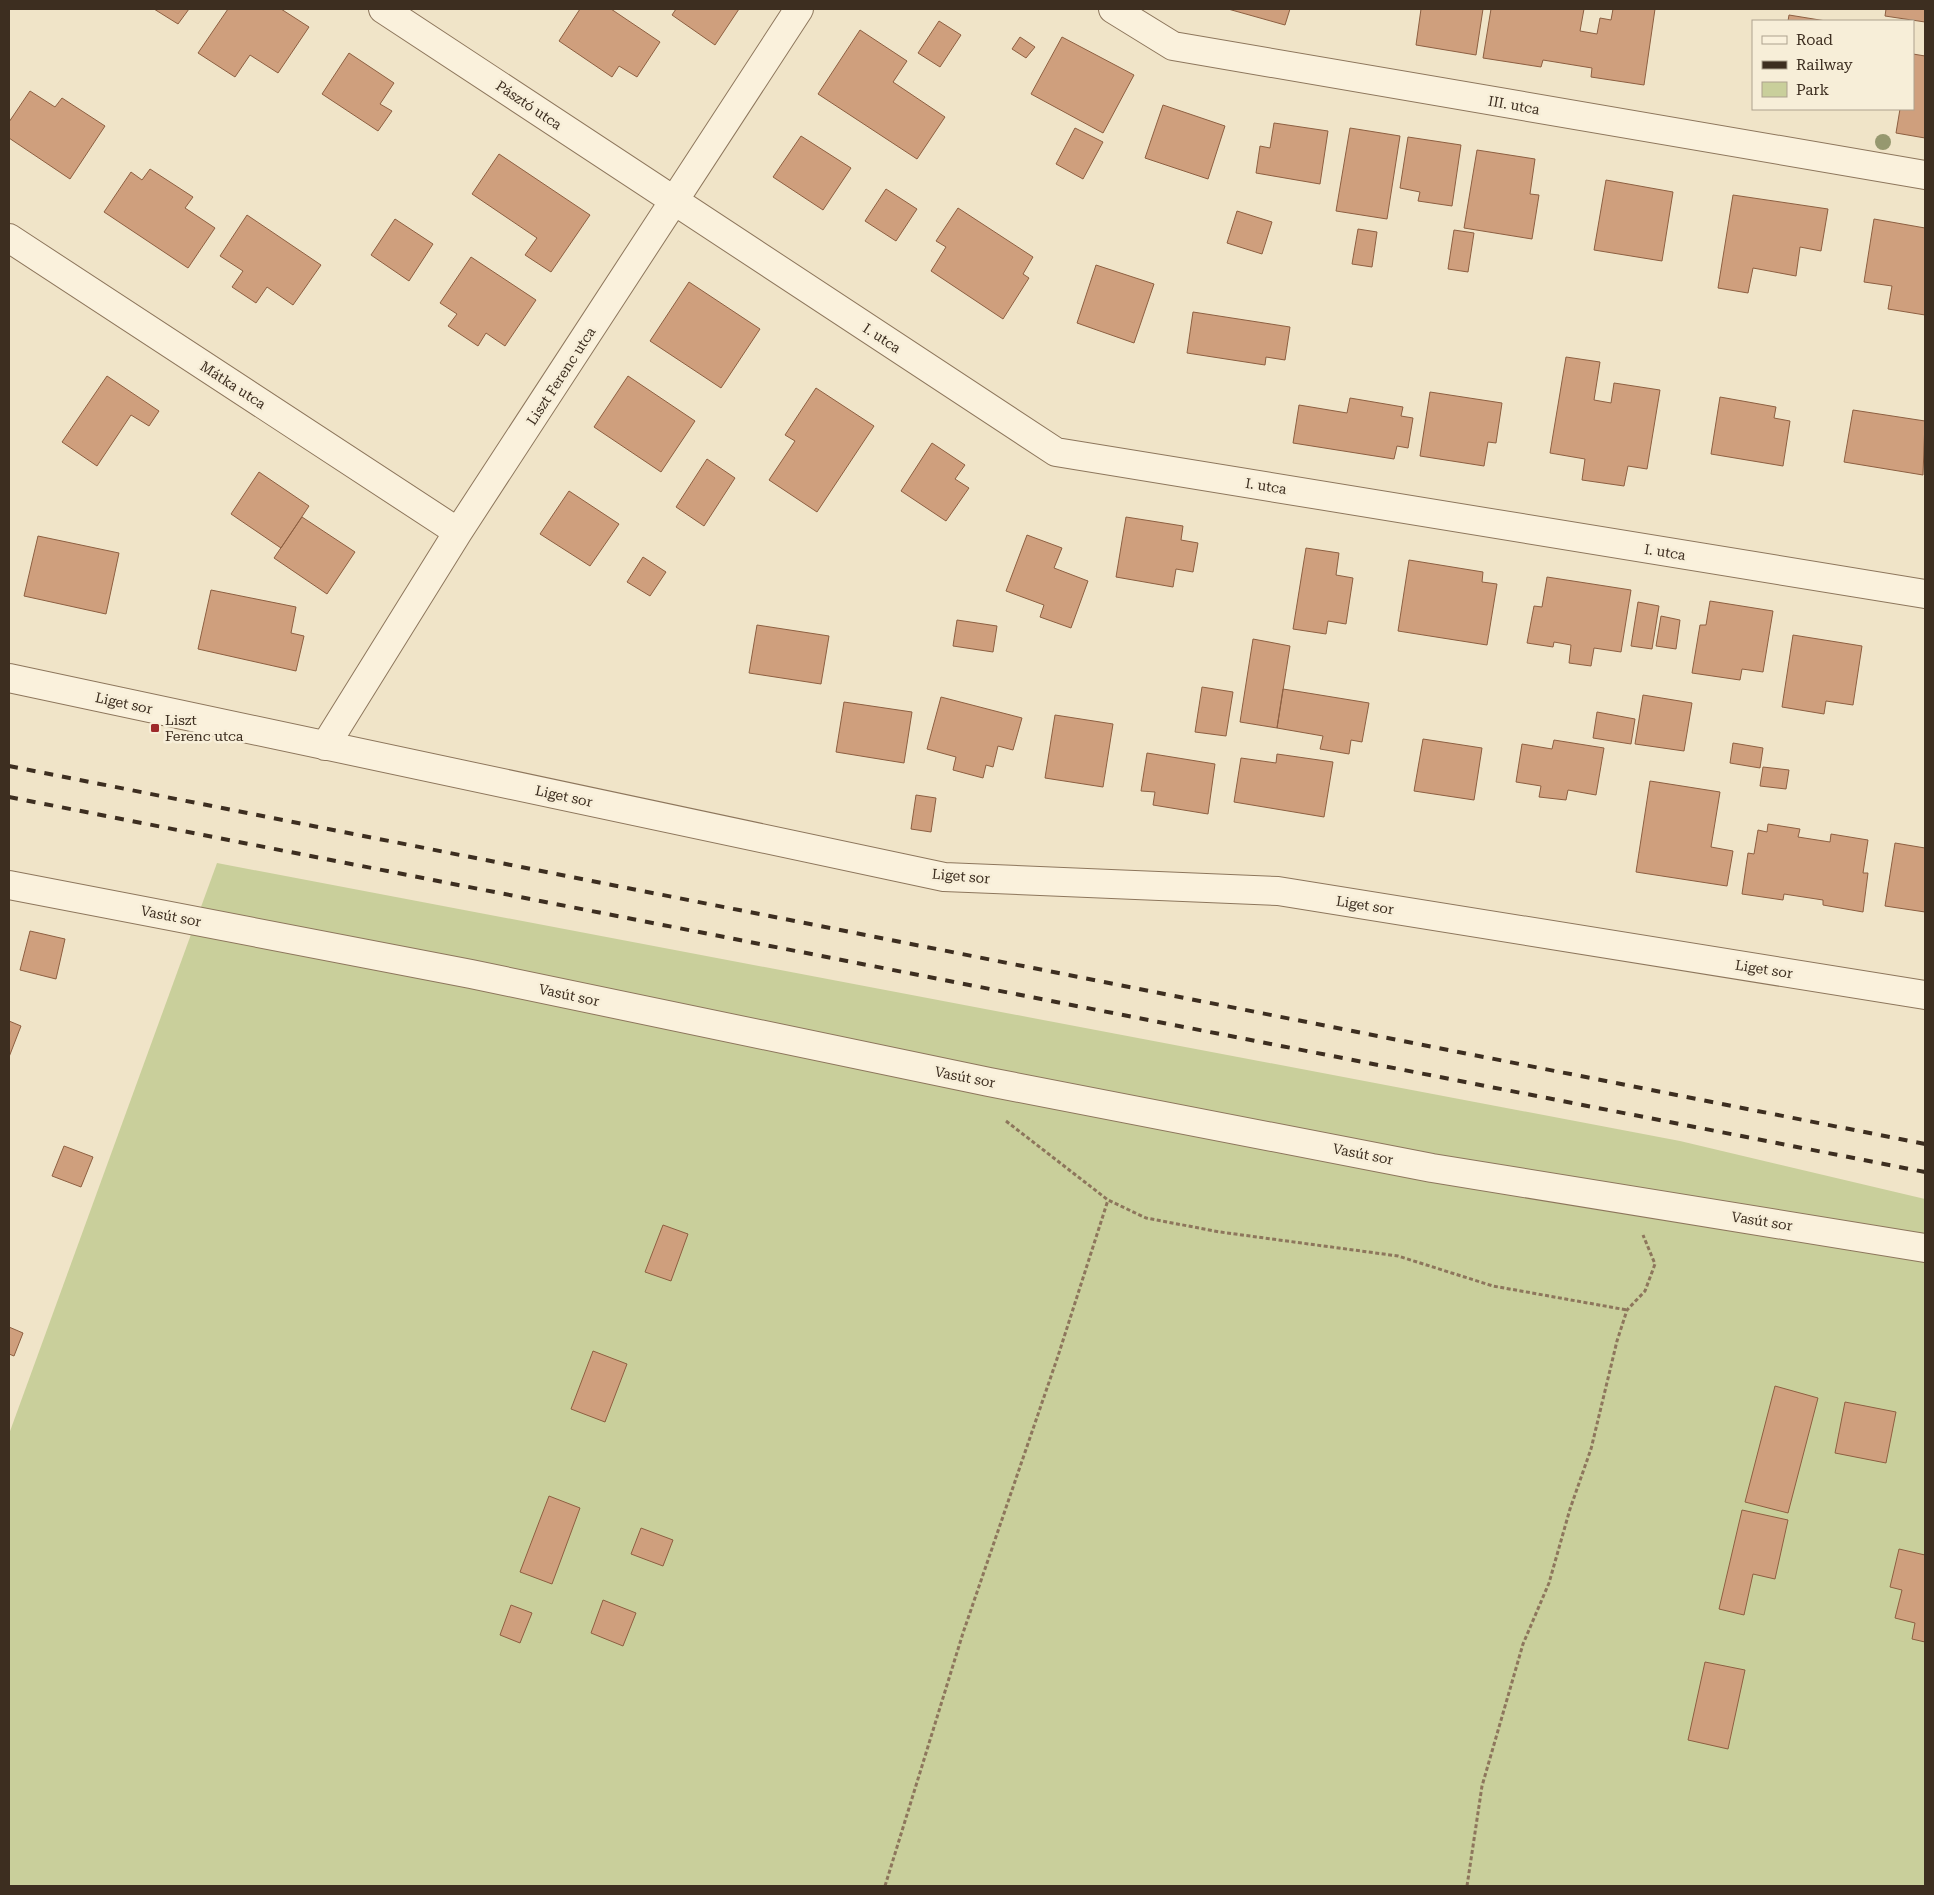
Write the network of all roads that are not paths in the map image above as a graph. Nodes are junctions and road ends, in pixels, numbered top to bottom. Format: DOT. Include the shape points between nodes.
graph roads {
  1 [pos="383,9"];
  2 [pos="799,9"];
  3 [pos="1113,9"];
  4 [pos="1925,175"];
  5 [pos="675,202"];
  6 [pos="9,238"];
  7 [pos="458,532"];
  8 [pos="1925,594"];
  9 [pos="9,678"];
  10 [pos="325,746"];
  11 [pos="9,885"];
  12 [pos="1925,995"];
  13 [pos="1925,1248"];
  1 -- 5 [label="street, Pásztó utca"];
  2 -- 5 [label="street, Liszt Ferenc utca"];
  3 -- 4 [label="street, III. utca" via="1172,46"];
  5 -- 7 [label="street, Liszt Ferenc utca"];
  5 -- 8 [label="street, I. utca" via="1056,452"];
  6 -- 7 [label="street, Mátka utca"];
  7 -- 10 [label="street, Liszt Ferenc utca"];
  9 -- 10 [label="street, Liget sor"];
  10 -- 12 [label="street, Liget sor" via="944,876 1278,891"];
  11 -- 13 [label="street, Vasút sor" via="471,974 989,1082 1432,1168"];
}
